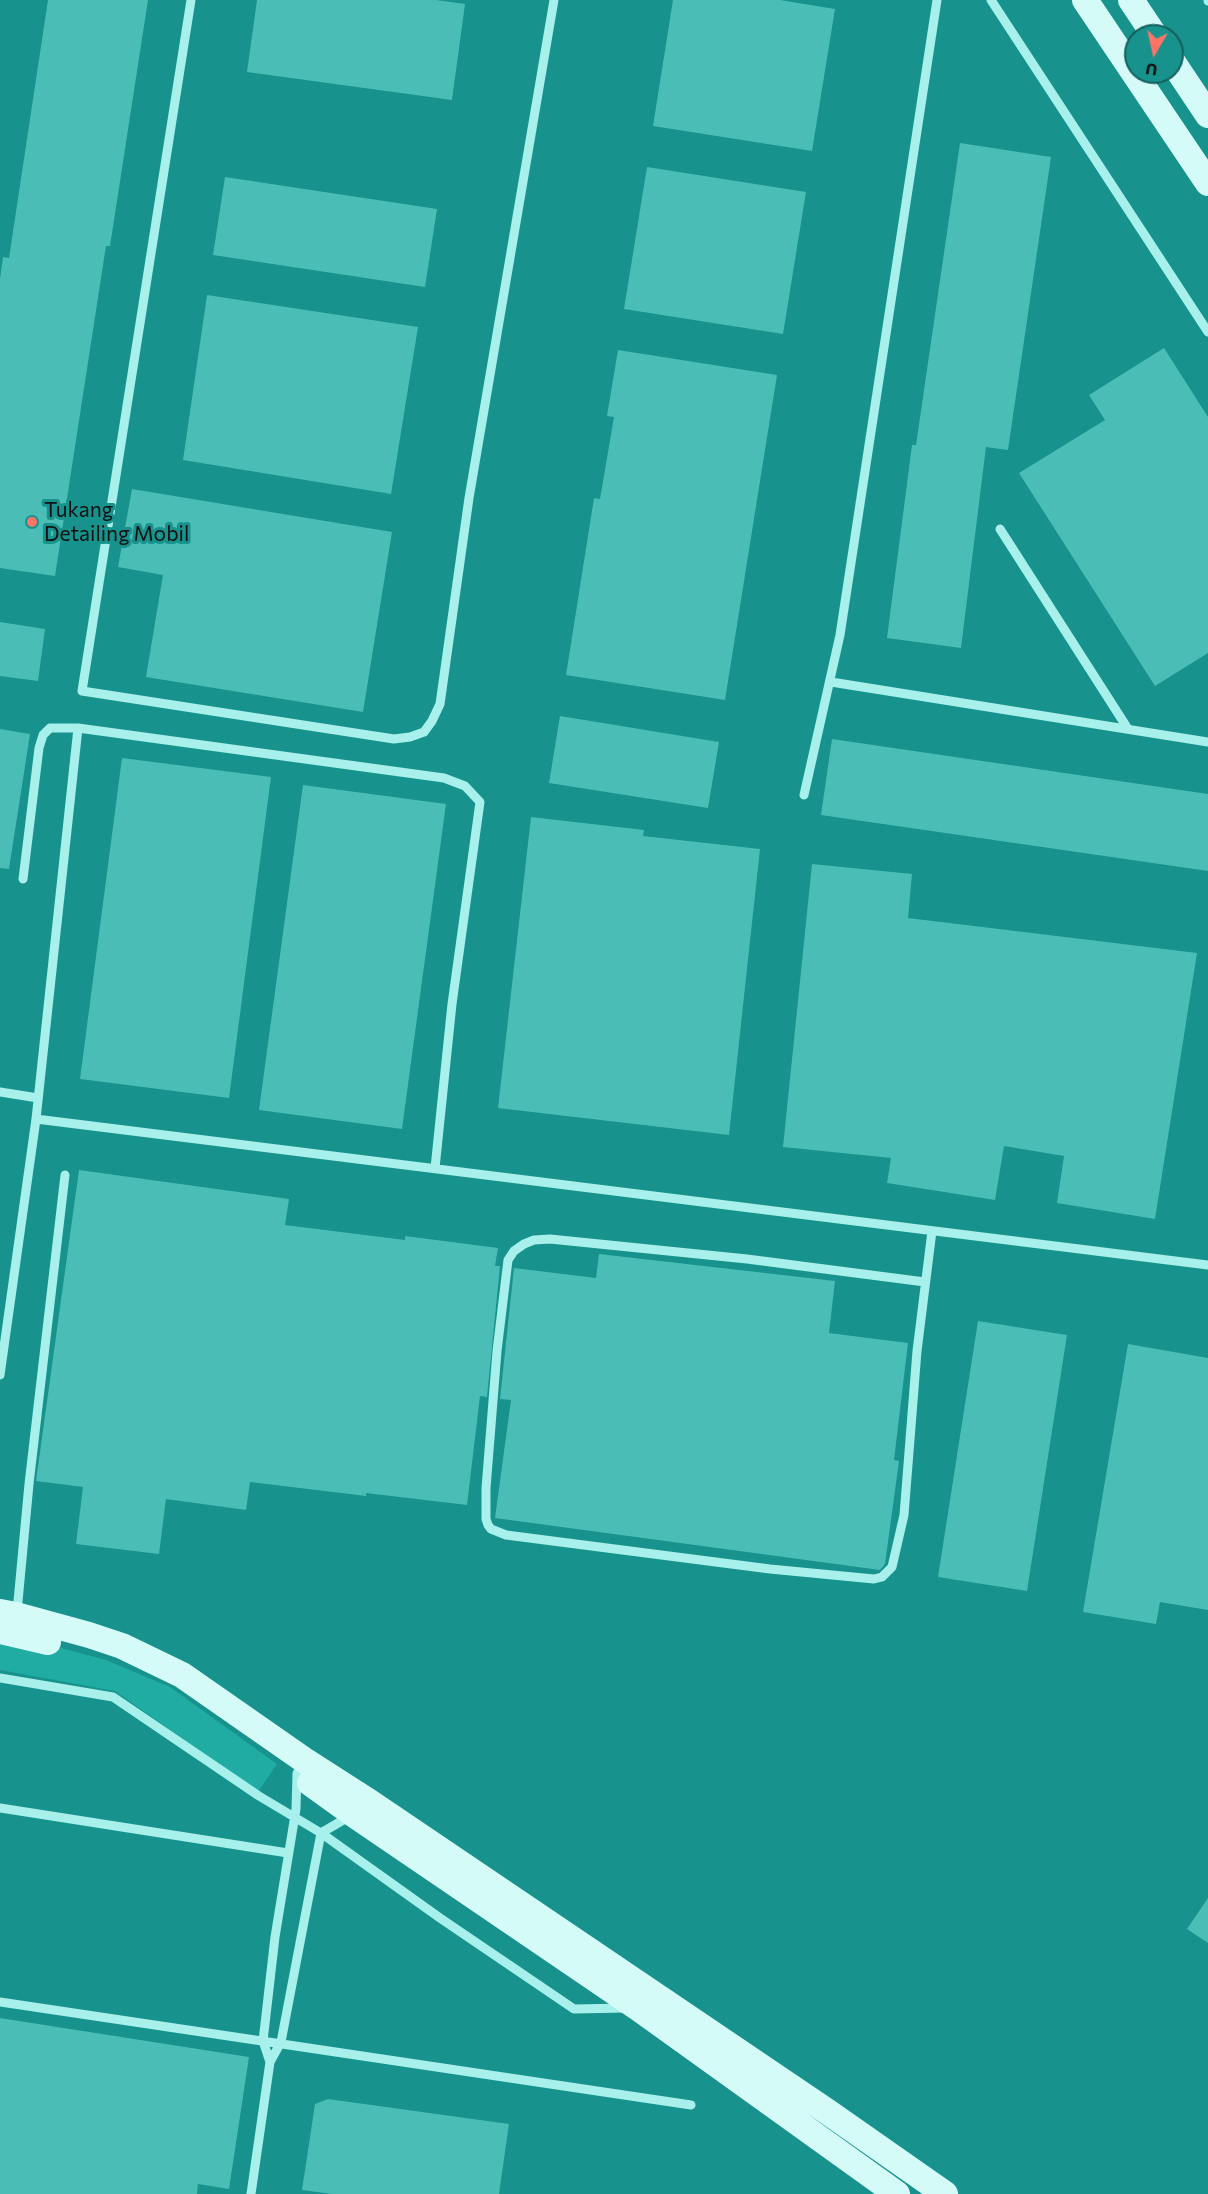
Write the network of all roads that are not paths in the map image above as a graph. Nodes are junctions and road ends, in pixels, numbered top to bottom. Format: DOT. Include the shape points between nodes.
graph roads {
  1 [pos="191,0"];
  2 [pos="554,0"];
  3 [pos="937,0"];
  4 [pos="991,0"];
  5 [pos="1085,0"];
  6 [pos="1131,0"];
  7 [pos="1147,24"];
  8 [pos="1184,79"];
  9 [pos="1208,115"];
  10 [pos="1208,183"];
  11 [pos="1208,332"];
  12 [pos="1000,529"];
  13 [pos="831,682"];
  14 [pos="78,728"];
  15 [pos="1128,729"];
  16 [pos="1208,742"];
  17 [pos="804,795"];
  18 [pos="23,879"];
  19 [pos="0,1092"];
  20 [pos="38,1098"];
  21 [pos="36,1119"];
  22 [pos="435,1168"];
  23 [pos="65,1174"];
  24 [pos="932,1232"];
  25 [pos="1208,1265"];
  26 [pos="925,1282"];
  27 [pos="0,1374"];
  28 [pos="6,1619"];
  29 [pos="0,1678"];
  30 [pos="300,1766"];
  31 [pos="0,1808"];
  32 [pos="362,1808"];
  33 [pos="294,1816"];
  34 [pos="321,1833"];
  35 [pos="288,1853"];
  36 [pos="0,2002"];
  37 [pos="638,2008"];
  38 [pos="262,2041"];
  39 [pos="280,2042"];
  40 [pos="270,2062"];
  41 [pos="691,2105"];
  42 [pos="251,2194"];
  43 [pos="897,2194"];
  44 [pos="945,2194"];
  1 -- 2 [label="lane" via="82,691 394,739 423,732 440,704 469,498"];
  3 -- 13 [label="lane"];
  4 -- 11 [label="lane"];
  5 -- 10 [label="main road"];
  6 -- 7 [label="main road"];
  8 -- 9 [label="main road"];
  12 -- 15 [label="lane"];
  13 -- 15 [label="lane"];
  13 -- 17 [label="lane"];
  14 -- 18 [label="lane" via="50,728 41,740"];
  14 -- 20 [label="lane"];
  14 -- 22 [label="lane" via="444,778 465,786 480,802 452,1004"];
  15 -- 16 [label="lane"];
  19 -- 20 [label="lane"];
  20 -- 21 [label="lane"];
  21 -- 22 [label="lane"];
  21 -- 27 [label="lane"];
  22 -- 24 [label="lane"];
  23 -- 28 [label="lane" via="29,1484"];
  24 -- 25 [label="lane"];
  24 -- 26 [label="lane"];
  26 -- 26 [label="lane" via="904,1515 892,1567 882,1577 770,1569 506,1534 488,1525 486,1488 496,1351 508,1260 524,1244 550,1239"];
  28 -- 30 [label="main road" via="89,1635 182,1675"];
  29 -- 33 [label="lane" via="113,1697"];
  30 -- 32 [label="main road"];
  30 -- 33 [label="lane"];
  31 -- 35 [label="lane"];
  32 -- 34 [label="lane"];
  32 -- 37 [label="main road"];
  32 -- 44 [label="main road" via="828,2112"];
  33 -- 34 [label="lane"];
  33 -- 35 [label="lane"];
  34 -- 37 [label="lane" via="574,2009"];
  34 -- 39 [label="lane"];
  35 -- 38 [label="lane"];
  36 -- 38 [label="lane"];
  37 -- 43 [label="main road"];
  38 -- 39 [label="lane"];
  38 -- 40 [label="lane"];
  39 -- 40 [label="lane"];
  39 -- 41 [label="lane"];
  40 -- 42 [label="lane"];
}
